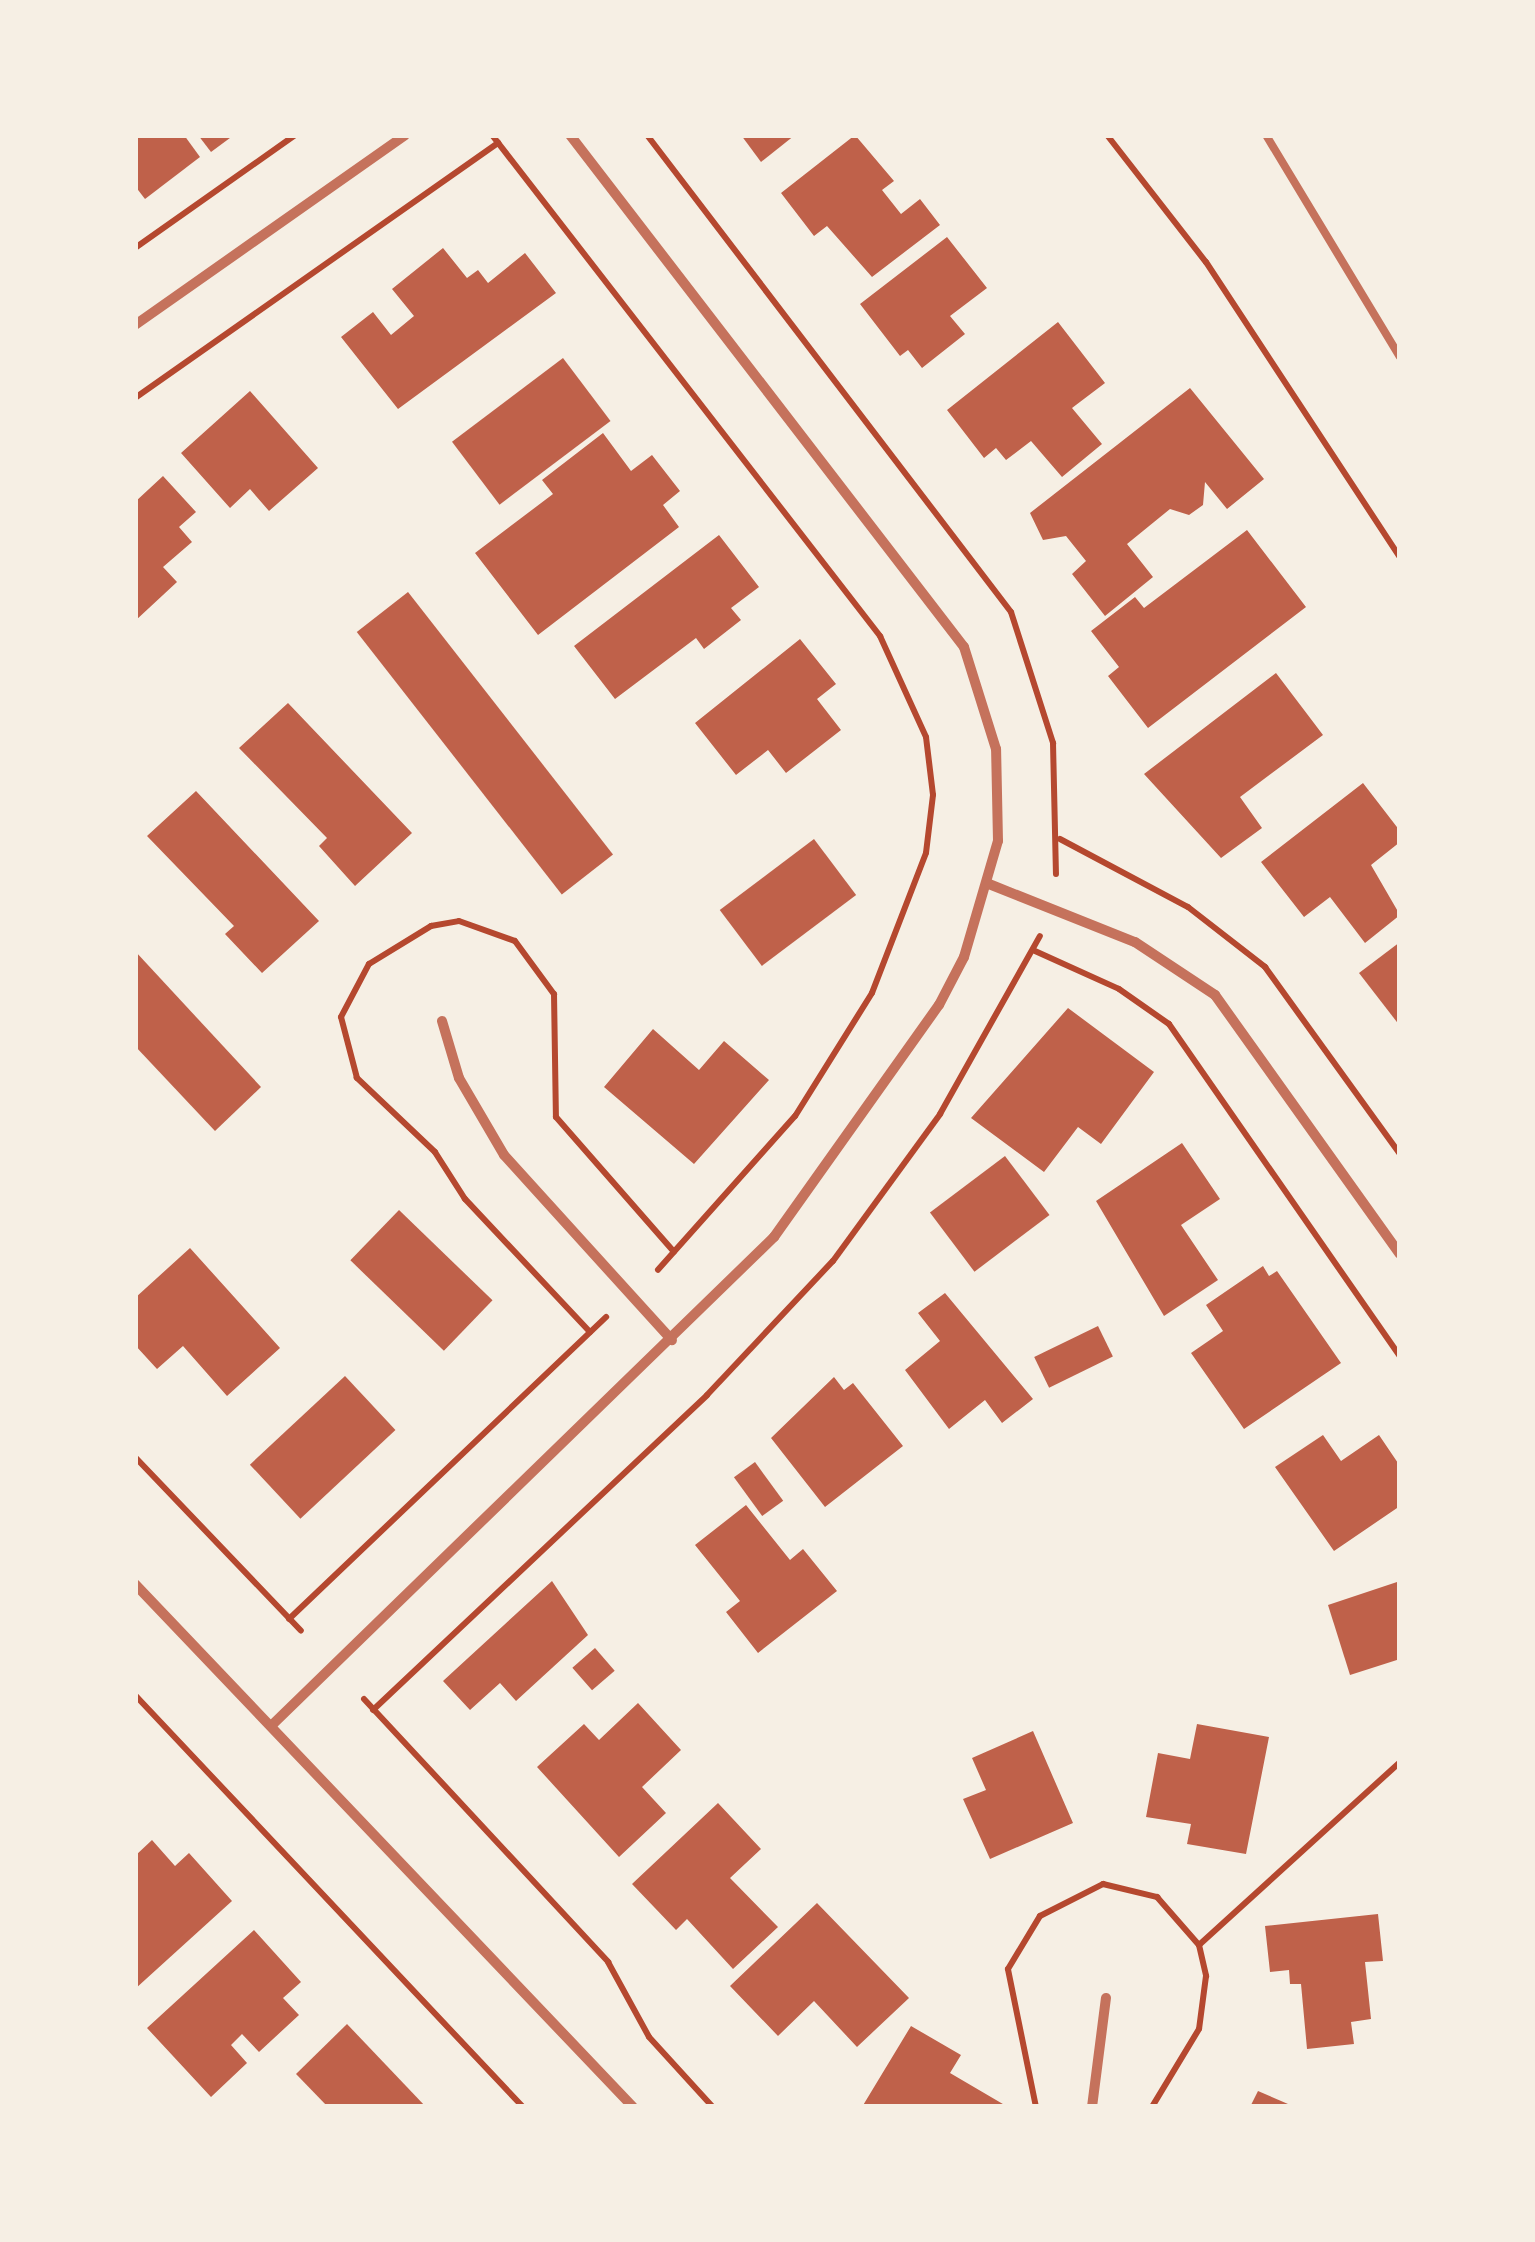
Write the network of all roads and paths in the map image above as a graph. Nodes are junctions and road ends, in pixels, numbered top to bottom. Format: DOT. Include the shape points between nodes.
graph roads {
  1 [pos="294,135"];
  2 [pos="405,135"];
  3 [pos="492,135"];
  4 [pos="570,135"];
  5 [pos="647,135"];
  6 [pos="1107,135"];
  7 [pos="1266,135"];
  8 [pos="498,143"];
  9 [pos="135,248"];
  10 [pos="135,325"];
  11 [pos="1400,357"];
  12 [pos="135,398"];
  13 [pos="1400,557"];
  14 [pos="1056,876"];
  15 [pos="990,884"];
  16 [pos="1041,935"];
  17 [pos="1035,950"];
  18 [pos="442,1021"];
  19 [pos="1400,1254"];
  20 [pos="658,1270"];
  21 [pos="607,1316"];
  22 [pos="672,1340"];
  23 [pos="1400,1356"];
  24 [pos="135,1457"];
  25 [pos="135,1584"];
  26 [pos="289,1620"];
  27 [pos="301,1632"];
  28 [pos="135,1694"];
  29 [pos="364,1699"];
  30 [pos="373,1710"];
  31 [pos="270,1726"];
  32 [pos="1400,1762"];
  33 [pos="1199,1945"];
  34 [pos="1106,1998"];
  35 [pos="523,2107"];
  36 [pos="633,2107"];
  37 [pos="713,2107"];
  38 [pos="1092,2107"];
  1 -- 9 [label="path"];
  2 -- 10 [label="street"];
  3 -- 8 [label="path"];
  4 -- 15 [label="street" via="964,647 986,701 1000,778"];
  5 -- 14 [label="path" via="1011,612 1053,742"];
  6 -- 13 [label="path" via="1206,262"];
  7 -- 11 [label="lane"];
  8 -- 12 [label="path"];
  8 -- 20 [label="path" via="880,636 926,737 933,796 926,853 872,993 795,1116"];
  15 -- 19 [label="street" via="1135,942 1215,995"];
  15 -- 22 [label="street" via="964,957 885,1092 774,1237"];
  16 -- 17 [label="path"];
  17 -- 23 [label="path" via="1119,989 1168,1024"];
  17 -- 30 [label="path" via="940,1114 834,1261 707,1395"];
  18 -- 22 [label="street" via="459,1078 504,1155"];
  21 -- 26 [label="path"];
  22 -- 31 [label="street"];
  24 -- 26 [label="path"];
  25 -- 31 [label="street"];
  26 -- 27 [label="path"];
  28 -- 35 [label="path"];
  29 -- 30 [label="path"];
  30 -- 37 [label="path" via="608,1962 649,2037"];
  31 -- 36 [label="street"];
  32 -- 33 [label="path"];
  34 -- 38 [label="street"];
}
